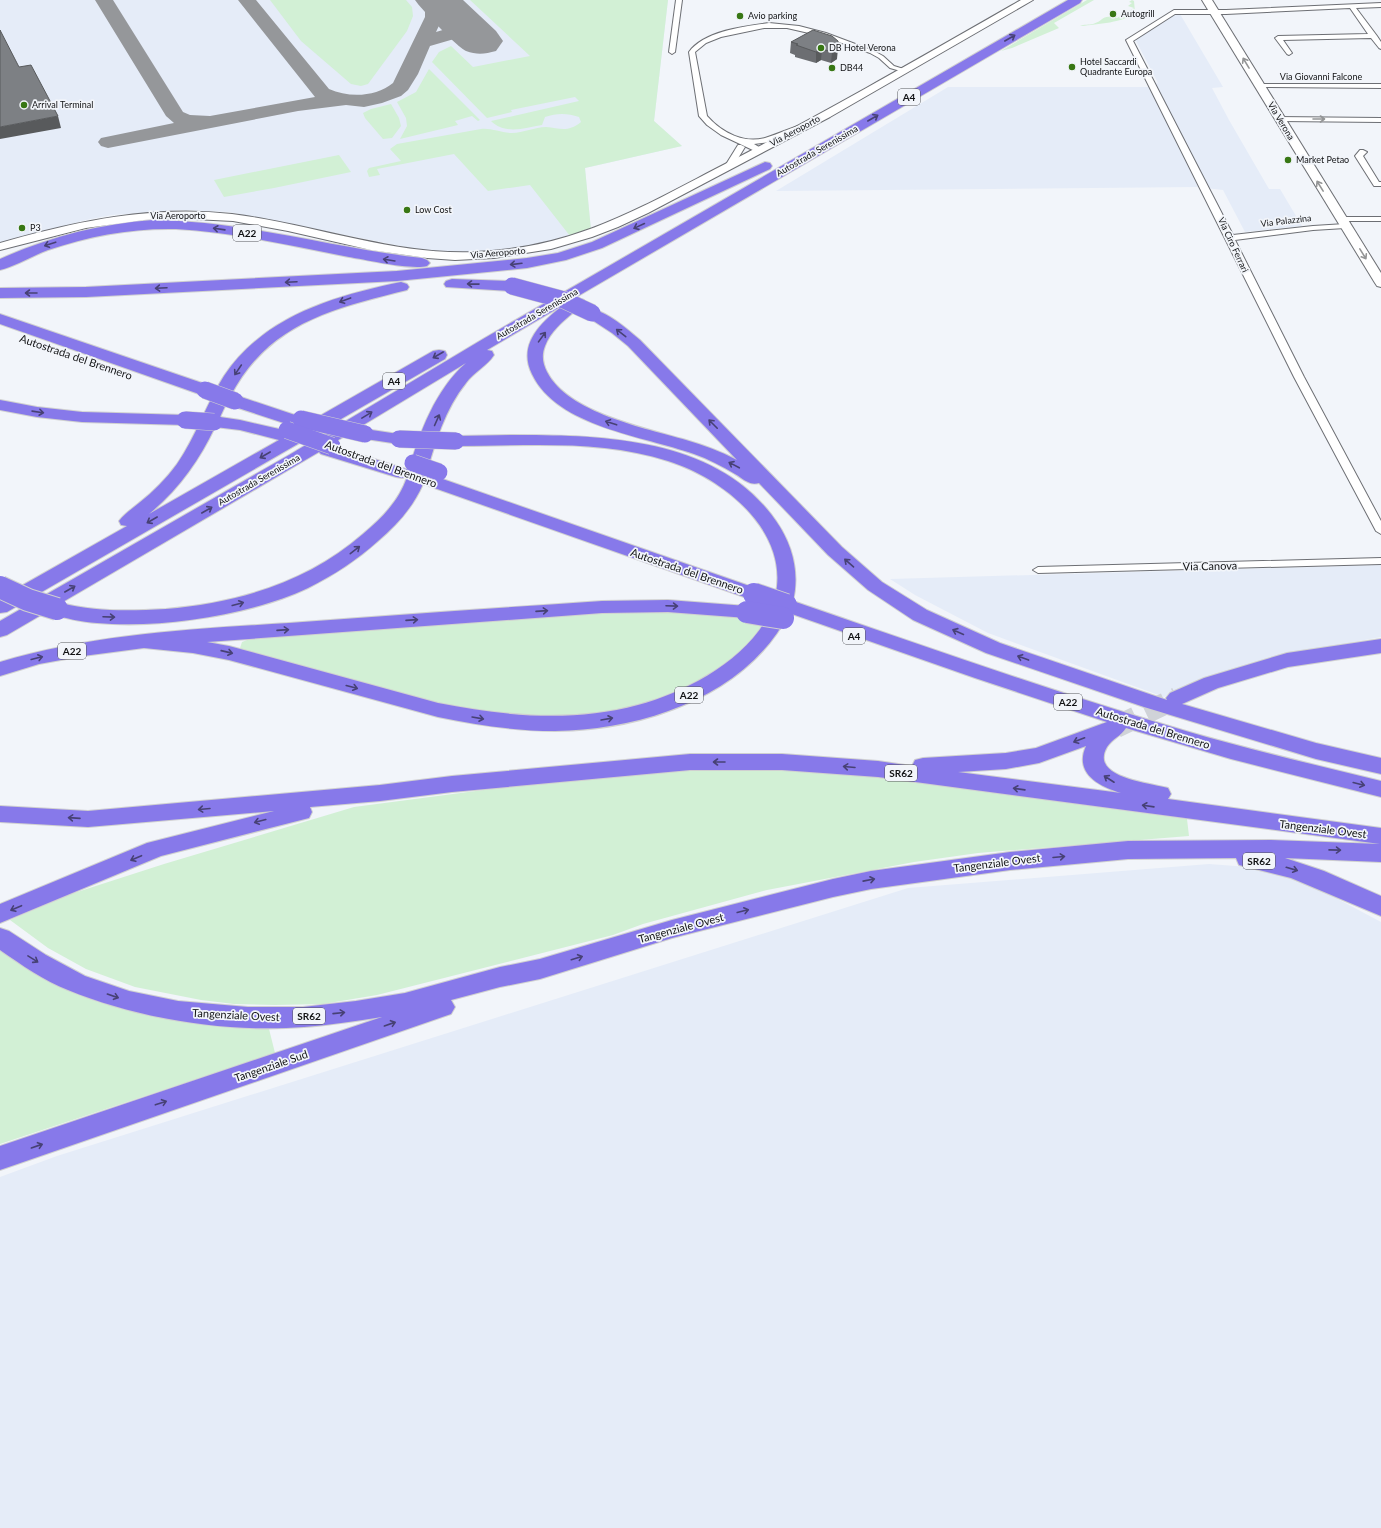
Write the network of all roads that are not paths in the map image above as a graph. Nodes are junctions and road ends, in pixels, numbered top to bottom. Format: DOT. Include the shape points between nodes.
graph roads {
  1 [pos="679,0"];
  2 [pos="1028,0"];
  3 [pos="1057,0"];
  4 [pos="1076,0"];
  5 [pos="1207,0"];
  6 [pos="1381,5"];
  7 [pos="1352,7"];
  8 [pos="1215,12"];
  9 [pos="1374,36"];
  10 [pos="1381,47"];
  11 [pos="1017,48"];
  12 [pos="672,52"];
  13 [pos="1289,53"];
  14 [pos="904,70"];
  15 [pos="1260,86"];
  16 [pos="1381,86"];
  17 [pos="926,87"];
  18 [pos="1280,119"];
  19 [pos="1381,120"];
  20 [pos="807,125"];
  21 [pos="743,145"];
  22 [pos="760,150"];
  23 [pos="1363,152"];
  24 [pos="788,155"];
  25 [pos="729,166"];
  26 [pos="1381,184"];
  27 [pos="743,194"];
  28 [pos="1381,219"];
  29 [pos="1343,222"];
  30 [pos="1230,238"];
  31 [pos="0,247"];
  32 [pos="0,265"];
  33 [pos="497,267"];
  34 [pos="1381,283"];
  35 [pos="0,293"];
  36 [pos="548,308"];
  37 [pos="0,319"];
  38 [pos="0,330"];
  39 [pos="202,395"];
  40 [pos="0,405"];
  41 [pos="231,405"];
  42 [pos="293,427"];
  43 [pos="431,478"];
  44 [pos="789,503"];
  45 [pos="1381,532"];
  46 [pos="1381,561"];
  47 [pos="1038,570"];
  48 [pos="0,587"];
  49 [pos="755,597"];
  50 [pos="0,600"];
  51 [pos="787,606"];
  52 [pos="0,607"];
  53 [pos="0,630"];
  54 [pos="146,642"];
  55 [pos="1381,646"];
  56 [pos="925,654"];
  57 [pos="0,669"];
  58 [pos="1177,698"];
  59 [pos="1381,766"];
  60 [pos="878,769"];
  61 [pos="1381,774"];
  62 [pos="1381,789"];
  63 [pos="380,793"];
  64 [pos="0,814"];
  65 [pos="1381,828"];
  66 [pos="1381,836"];
  67 [pos="1128,850"];
  68 [pos="1381,853"];
  69 [pos="1381,907"];
  70 [pos="0,914"];
  71 [pos="0,938"];
  72 [pos="540,969"];
  73 [pos="0,1158"];
  1 -- 12 [label="street"];
  2 -- 14 [label="street, Via Aeroporto"];
  3 -- 24 [label="highway, Autostrada Serenissima / A4"];
  17 -- 4 [label="highway, Autostrada Serenissima / A4, one-way"];
  5 -- 8 [label="street, Via Verona"];
  6 -- 7 [label="street"];
  7 -- 8 [label="street"];
  7 -- 9 [label="street"];
  15 -- 8 [label="street, Via Verona, one-way"];
  8 -- 30 [label="street, Via Ciro Ferrari" via="1174,12 1129,40"];
  9 -- 10 [label="street"];
  9 -- 13 [label="street" via="1278,38"];
  11 -- 17 [label="highway"];
  14 -- 20 [label="street, Via Aeroporto"];
  14 -- 21 [label="street" via="892,68 872,52 791,26 772,25 707,40 692,52 703,116 710,125 731,138 734,143"];
  15 -- 16 [label="street, Via Giovanni Falcone"];
  15 -- 18 [label="street, Via Verona"];
  27 -- 17 [label="highway, Autostrada Serenissima / A4, one-way"];
  18 -- 19 [label="street, one-way"];
  29 -- 18 [label="street, Via Verona, one-way"];
  20 -- 21 [label="street" via="768,140"];
  20 -- 22 [label="street, Via Aeroporto"];
  21 -- 22 [label="street"];
  21 -- 25 [label="street"];
  22 -- 25 [label="street, Via Aeroporto"];
  23 -- 26 [label="street" via="1359,156 1377,184"];
  24 -- 33 [label="highway, A4, one-way" via="596,245 561,257"];
  24 -- 52 [label="highway, Autostrada Serenissima / A4, one-way"];
  25 -- 31 [label="street, Via Aeroporto" via="607,228 563,243 497,254 456,256 412,253 234,218 170,214 102,221"];
  27 -- 36 [label="highway, Autostrada Serenissima / A4"];
  44 -- 27 [label="highway, one-way" via="744,470 725,460 607,422 573,408 547,388 540,379 534,361 534,353 540,338 563,313"];
  28 -- 29 [label="street, Via Palazzina"];
  29 -- 30 [label="street, Via Palazzina"];
  29 -- 34 [label="street, Via Verona, one-way"];
  30 -- 45 [label="street, Via Ciro Ferrari" via="1288,356"];
  33 -- 32 [label="highway, A22, one-way" via="392,261 238,232 175,225 109,229 68,238 32,250"];
  33 -- 35 [label="highway, one-way" via="397,276 247,284 86,292"];
  48 -- 36 [label="highway, one-way, bridge" via="28,600 87,616 150,617 226,607 288,588 320,574 365,543 397,512 412,490 438,417 467,371"];
  53 -- 36 [label="highway, Autostrada Serenissima / A4, one-way" via="295,459"];
  37 -- 39 [label="highway, Autostrada del Brennero"];
  38 -- 39 [label="highway, Autostrada del Brennero"];
  39 -- 41 [label="highway, Autostrada del Brennero"];
  40 -- 42 [label="highway, one-way, bridge" via="82,417"];
  41 -- 42 [label="highway, Autostrada del Brennero"];
  41 -- 42 [label="highway, Autostrada del Brennero" via="251,406"];
  42 -- 43 [label="highway" via="335,445"];
  54 -- 42 [label="highway, A22, one-way, bridge" via="188,645 229,653 468,716 512,723 596,721 662,705 692,693 720,677 748,656 763,638 778,614 785,595 784,556 763,514 735,488 711,473 674,457 630,446 593,442 456,442 399,439"];
  43 -- 49 [label="highway, Autostrada del Brennero / A22"];
  43 -- 49 [label="highway, Autostrada del Brennero / A22" via="458,491"];
  44 -- 50 [label="highway, one-way, bridge" via="634,343 592,313 564,300 512,286 477,283 403,287 373,292 323,308 276,332 240,366 188,462 155,499 109,536"];
  59 -- 44 [label="highway, one-way" via="1316,751 1218,723 993,648 920,615 875,586 835,551"];
  46 -- 47 [label="street, Via Canova"];
  49 -- 51 [label="highway, A4, bridge"];
  49 -- 51 [label="highway, Autostrada del Brennero / A22"];
  54 -- 49 [label="highway, A22, one-way" via="602,607 668,606"];
  51 -- 56 [label="highway, A4"];
  51 -- 61 [label="highway, Autostrada del Brennero / A22" via="1215,733"];
  57 -- 54 [label="highway, A22, one-way" via="60,653"];
  55 -- 58 [label="highway" via="1287,660 1212,683"];
  56 -- 62 [label="highway, Autostrada del Brennero / A22, one-way" via="1182,737"];
  60 -- 63 [label="highway, Tangenziale Ovest / SR62, one-way" via="782,762 690,762"];
  65 -- 60 [label="highway, SR62, one-way" via="1123,787 1101,774 1094,759 1096,747 1116,727 1039,755 1006,761"];
  66 -- 60 [label="highway, Tangenziale Ovest / SR62, one-way"];
  63 -- 64 [label="highway, Tangenziale Ovest / SR62, one-way" via="88,819"];
  63 -- 70 [label="highway, one-way" via="268,819 155,850"];
  67 -- 68 [label="highway, Tangenziale Ovest / SR62, one-way" via="1271,849"];
  67 -- 69 [label="highway, SR62, one-way" via="1265,862 1310,874"];
  72 -- 67 [label="highway, Tangenziale Ovest / SR62, one-way" via="672,929 872,880 1010,861"];
  71 -- 72 [label="highway, Tangenziale Ovest / SR62, one-way" via="76,983 129,1001 178,1011 248,1017 303,1017 405,1003 500,977"];
  73 -- 72 [label="highway, Tangenziale Sud, one-way" via="467,999"];
}
